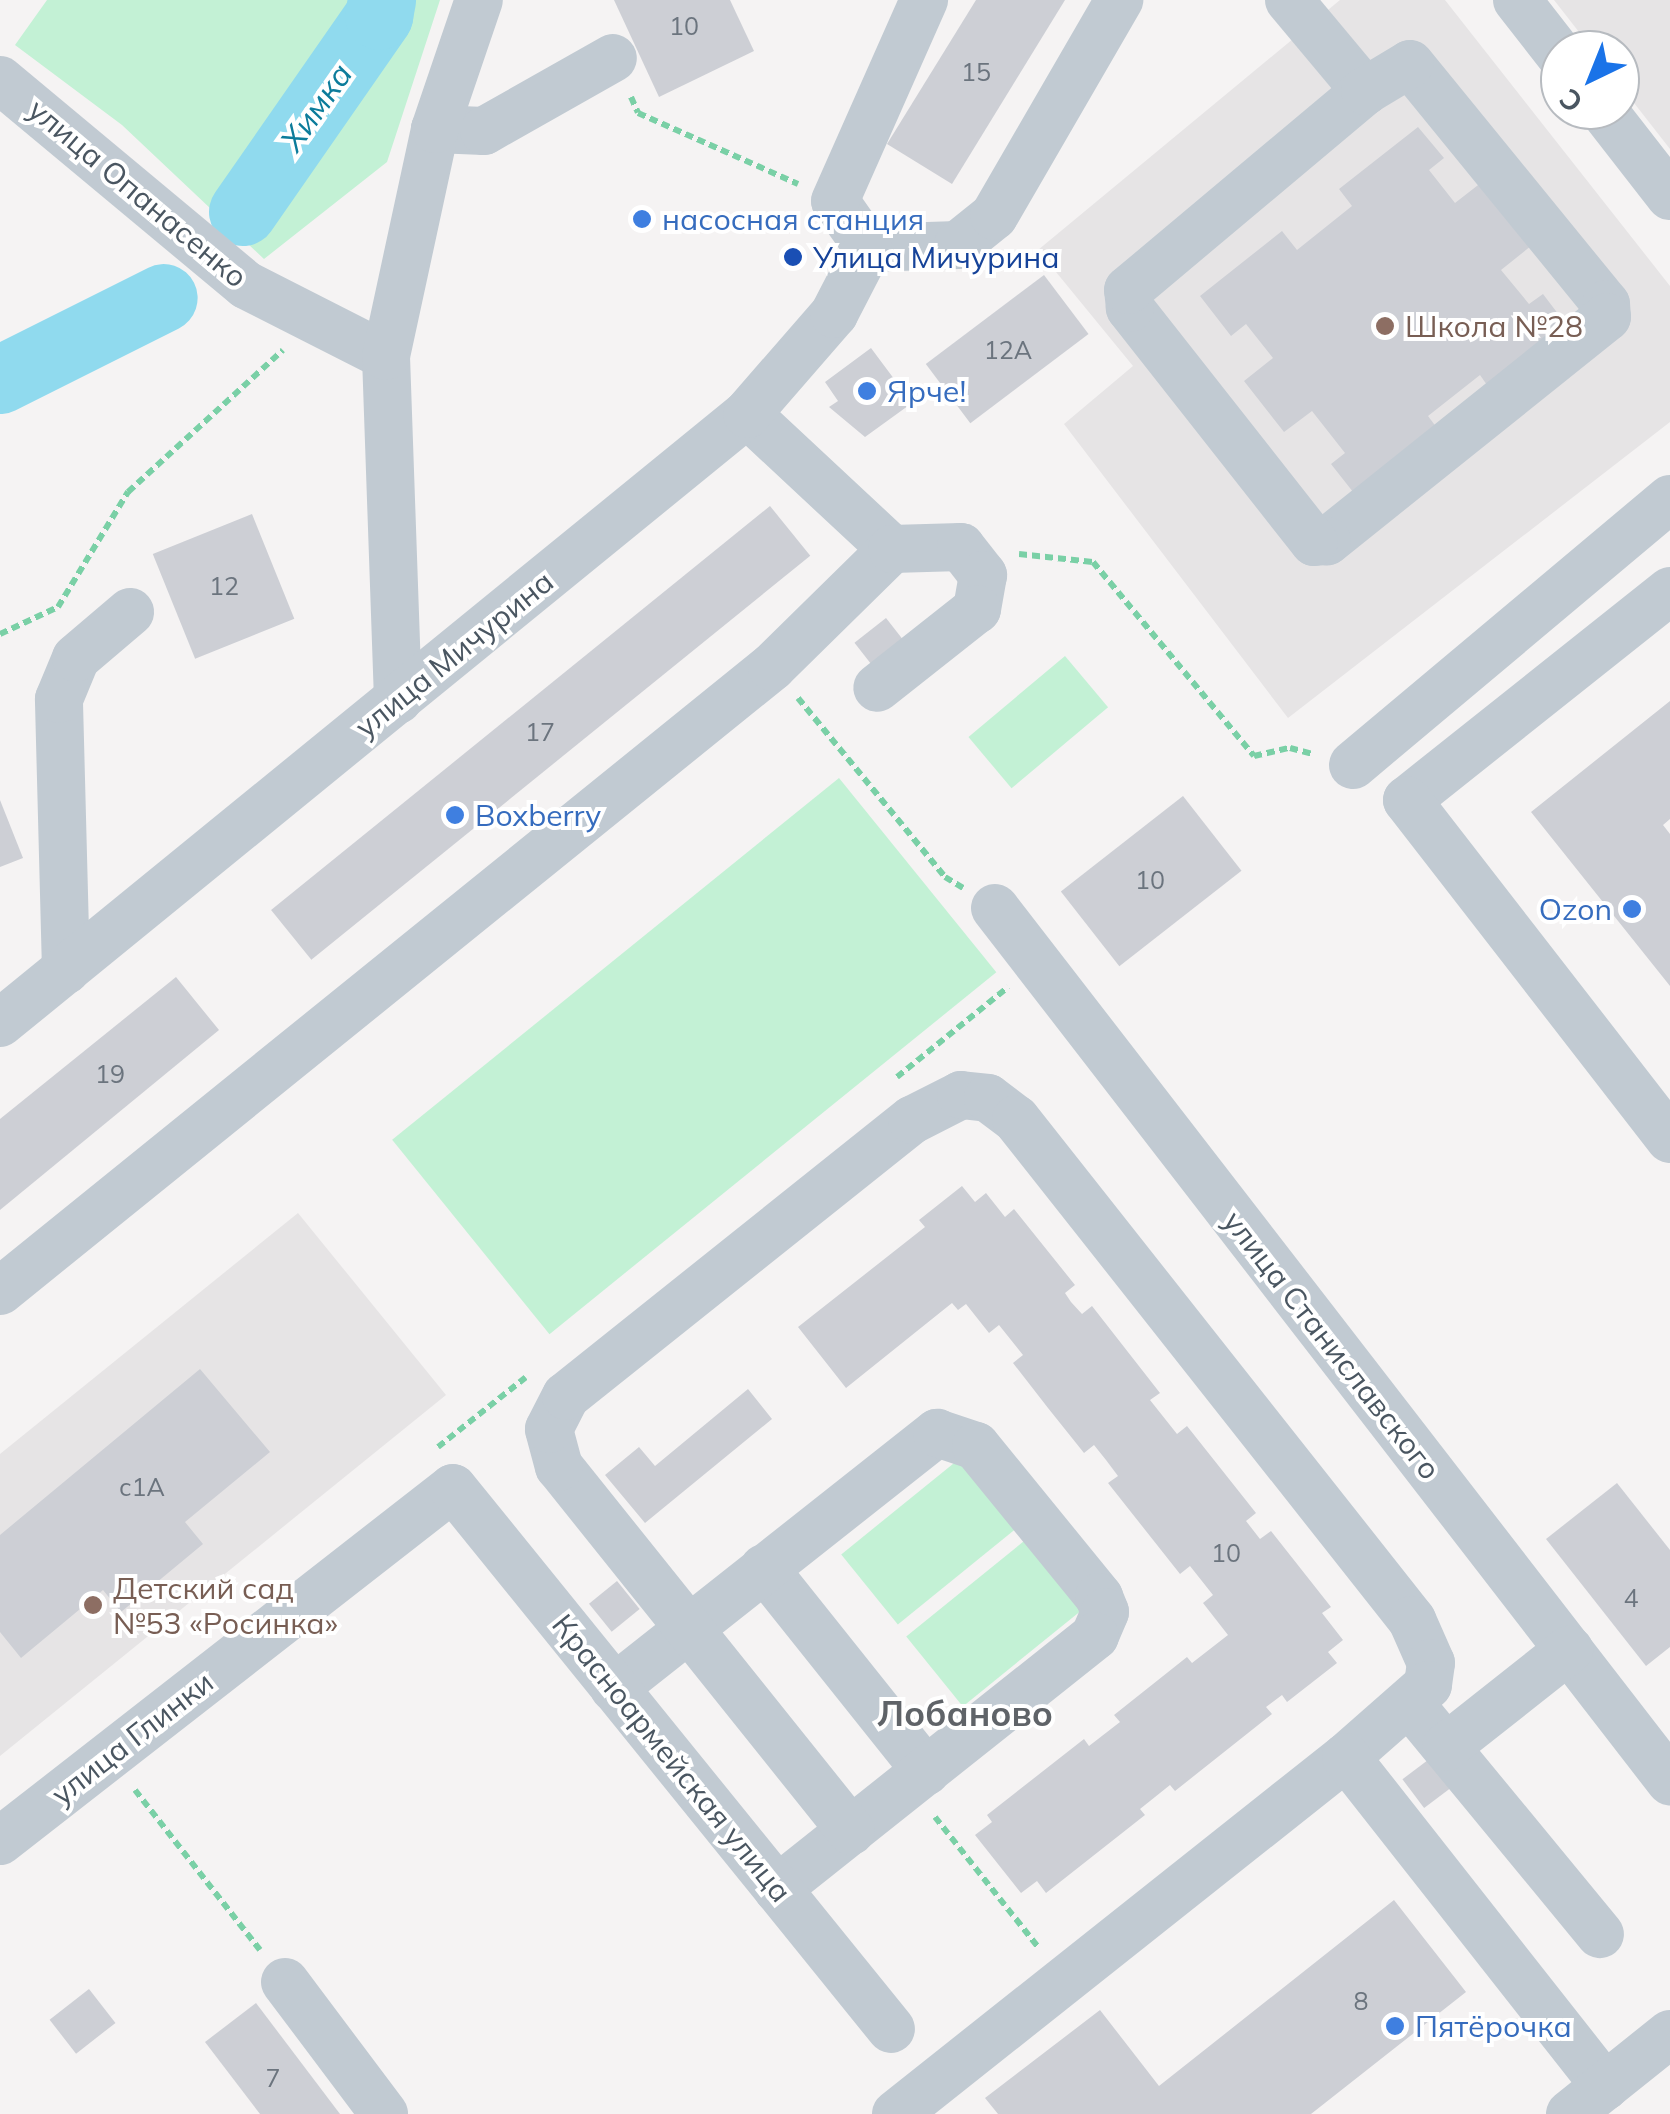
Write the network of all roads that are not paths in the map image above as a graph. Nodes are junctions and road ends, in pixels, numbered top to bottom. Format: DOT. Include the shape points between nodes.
graph roads {
  1 [pos="479,0"];
  2 [pos="924,0"];
  3 [pos="1119,0"];
  4 [pos="1290,0"];
  5 [pos="1517,0"];
  6 [pos="1540,30"];
  7 [pos="613,58"];
  8 [pos="0,80"];
  9 [pos="1365,91"];
  10 [pos="436,130"];
  11 [pos="1619,130"];
  12 [pos="1670,196"];
  13 [pos="868,248"];
  14 [pos="386,356"];
  15 [pos="747,414"];
  16 [pos="1670,499"];
  17 [pos="892,549"];
  18 [pos="1670,591"];
  19 [pos="130,612"];
  20 [pos="878,688"];
  21 [pos="398,700"];
  22 [pos="1354,764"];
  23 [pos="995,908"];
  24 [pos="66,970"];
  25 [pos="0,1023"];
  26 [pos="1670,1139"];
  27 [pos="0,1292"];
  28 [pos="452,1488"];
  29 [pos="764,1568"];
  30 [pos="688,1629"];
  31 [pos="1569,1650"];
  32 [pos="614,1688"];
  33 [pos="1412,1705"];
  34 [pos="1446,1746"];
  35 [pos="1346,1757"];
  36 [pos="917,1778"];
  37 [pos="1670,1781"];
  38 [pos="851,1830"];
  39 [pos="0,1841"];
  40 [pos="777,1889"];
  41 [pos="1600,1934"];
  42 [pos="285,1982"];
  43 [pos="891,2029"];
  44 [pos="1670,2034"];
  45 [pos="1587,2100"];
  46 [pos="384,2114"];
  47 [pos="896,2114"];
  1 -- 10 [label="street"];
  2 -- 13 [label="street" via="836,201"];
  3 -- 13 [label="street" via="994,216 958,245"];
  4 -- 9 [label="street"];
  5 -- 6 [label="street"];
  7 -- 10 [label="street" via="484,131"];
  8 -- 14 [label="street, улица Опанасенко" via="246,285"];
  9 -- 9 [label="street" via="1128,290 1130,308 1314,542 1327,541 1606,317 1606,304 1421,70 1398,66"];
  10 -- 14 [label="street"];
  11 -- 12 [label="street"];
  13 -- 15 [label="street, улица Мичурина" via="834,314"];
  14 -- 21 [label="street"];
  15 -- 17 [label="street"];
  15 -- 21 [label="street, улица Мичурина"];
  16 -- 22 [label="street"];
  17 -- 20 [label="street" via="961,547 983,575 977,608"];
  17 -- 27 [label="street" via="772,666"];
  18 -- 26 [label="street" via="1407,800"];
  19 -- 24 [label="street" via="76,658 59,700"];
  21 -- 24 [label="street, улица Мичурина"];
  23 -- 31 [label="street, улица Станиславского"];
  24 -- 25 [label="street, улица Мичурина"];
  28 -- 32 [label="street, Красноармейская улица"];
  28 -- 39 [label="street, улица Глинки"];
  29 -- 30 [label="street"];
  29 -- 36 [label="street"];
  29 -- 36 [label="street" via="916,1447 955,1433 976,1446 1099,1597 1104,1612 1095,1636"];
  30 -- 32 [label="street"];
  30 -- 33 [label="street" via="613,1509 550,1448 549,1430 566,1396 912,1120 961,1094 988,1098 1016,1118 1412,1620 1432,1664 1428,1685"];
  30 -- 38 [label="street"];
  31 -- 34 [label="street"];
  31 -- 37 [label="street, улица Станиславского"];
  32 -- 40 [label="street, Красноармейская улица"];
  33 -- 34 [label="street"];
  33 -- 35 [label="street"];
  34 -- 41 [label="street"];
  35 -- 45 [label="street"];
  35 -- 47 [label="street"];
  36 -- 38 [label="street"];
  38 -- 40 [label="street"];
  40 -- 43 [label="street, Красноармейская улица"];
  42 -- 46 [label="street"];
  44 -- 45 [label="street"];
}
